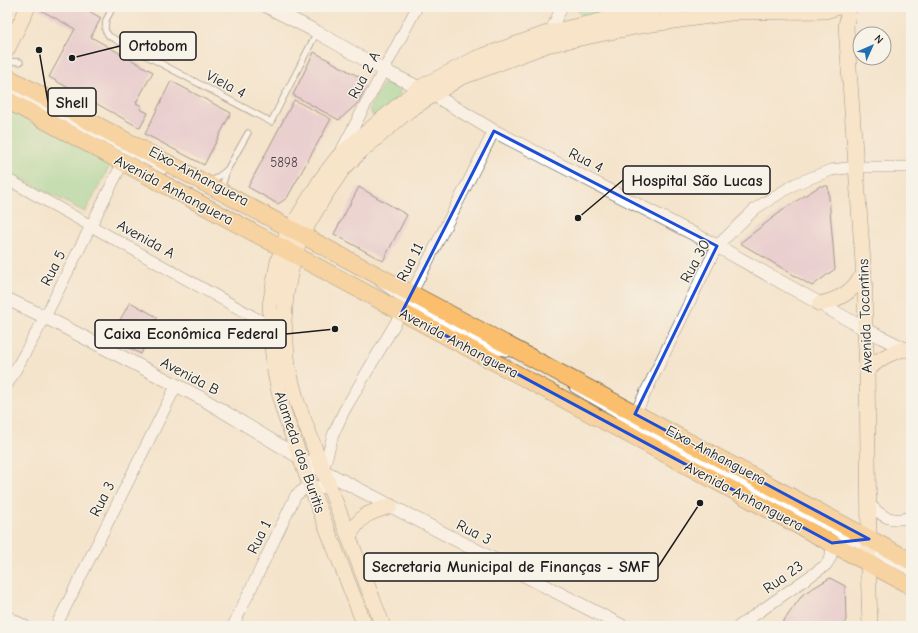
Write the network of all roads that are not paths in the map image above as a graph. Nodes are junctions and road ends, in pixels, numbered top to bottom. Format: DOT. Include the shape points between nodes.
graph roads {
  1 [pos="113,7"];
  2 [pos="268,7"];
  3 [pos="416,7"];
  4 [pos="562,7"];
  5 [pos="674,7"];
  6 [pos="839,7"];
  7 [pos="849,7"];
  8 [pos="283,10"];
  9 [pos="27,15"];
  10 [pos="317,32"];
  11 [pos="550,32"];
  12 [pos="7,50"];
  13 [pos="7,61"];
  14 [pos="20,62"];
  15 [pos="384,70"];
  16 [pos="7,77"];
  17 [pos="7,88"];
  18 [pos="419,88"];
  19 [pos="434,95"];
  20 [pos="7,100"];
  21 [pos="494,131"];
  22 [pos="248,133"];
  23 [pos="338,157"];
  24 [pos="123,162"];
  25 [pos="856,167"];
  26 [pos="911,167"];
  27 [pos="227,170"];
  28 [pos="169,173"];
  29 [pos="7,179"];
  30 [pos="214,188"];
  31 [pos="91,225"];
  32 [pos="292,240"];
  33 [pos="717,246"];
  34 [pos="864,274"];
  35 [pos="373,281"];
  36 [pos="7,299"];
  37 [pos="407,301"];
  38 [pos="820,304"];
  39 [pos="45,317"];
  40 [pos="270,326"];
  41 [pos="865,329"];
  42 [pos="908,350"];
  43 [pos="518,358"];
  44 [pos="867,371"];
  45 [pos="7,385"];
  46 [pos="566,385"];
  47 [pos="176,386"];
  48 [pos="635,414"];
  49 [pos="312,465"];
  50 [pos="310,485"];
  51 [pos="330,489"];
  52 [pos="868,502"];
  53 [pos="390,506"];
  54 [pos="911,517"];
  55 [pos="349,536"];
  56 [pos="851,541"];
  57 [pos="832,544"];
  58 [pos="868,551"];
  59 [pos="911,562"];
  60 [pos="911,573"];
  61 [pos="911,586"];
  62 [pos="7,616"];
  63 [pos="25,626"];
  64 [pos="56,626"];
  65 [pos="233,626"];
  66 [pos="365,626"];
  67 [pos="383,626"];
  68 [pos="622,626"];
  69 [pos="739,626"];
  70 [pos="870,626"];
  1 -- 10 [label="lane, Viela 4" via="106,20 105,30 109,36 271,122"];
  2 -- 8 [label="street, Rua 4"];
  3 -- 15 [label="street, Rua 2 A"];
  4 -- 11 [label="street"];
  5 -- 11 [label="main road"];
  6 -- 19 [label="main road" via="825,10 738,12 645,25 547,45 460,78"];
  7 -- 25 [label="main road, Avenida Tocantins" via="846,27"];
  8 -- 10 [label="street, Rua 4"];
  9 -- 12 [label="main road"];
  10 -- 15 [label="street, Rua 4"];
  11 -- 18 [label="main road" via="477,58"];
  13 -- 14 [label="lane"];
  15 -- 18 [label="street, Rua 4"];
  15 -- 23 [label="street, Rua 2 A"];
  16 -- 30 [label="main road, Avenida Anhanguera"];
  17 -- 28 [label="lane, Eixo-Anhanguera"];
  18 -- 19 [label="street, Rua 4"];
  18 -- 23 [label="main road"];
  19 -- 21 [label="street, Rua 4"];
  19 -- 32 [label="main road" via="408,111 348,163"];
  20 -- 24 [label="main road, Avenida Anhanguera"];
  21 -- 33 [label="street, Rua 4"];
  21 -- 37 [label="street, Rua 11"];
  22 -- 27 [label="lane"];
  23 -- 32 [label="main road" via="322,178"];
  24 -- 31 [label="street, Rua 5"];
  24 -- 32 [label="main road, Avenida Anhanguera"];
  25 -- 26 [label="street"];
  25 -- 33 [label="street, Rua 30" via="831,170 795,184 756,208"];
  25 -- 34 [label="main road, Avenida Tocantins"];
  27 -- 30 [label="lane"];
  27 -- 30 [label="lane"];
  29 -- 31 [label="street, Avenida A"];
  30 -- 32 [label="main road, Avenida Anhanguera"];
  31 -- 39 [label="street, Rua 5"];
  31 -- 40 [label="street, Avenida A"];
  32 -- 37 [label="main road, Avenida Anhanguera"];
  32 -- 40 [label="main road, Alameda dos Buritis" via="273,285"];
  32 -- 49 [label="main road, Alameda dos Buritis" via="285,306 285,338 288,367"];
  33 -- 38 [label="street, Rua 4"];
  33 -- 48 [label="street, Rua 30"];
  34 -- 38 [label="main road" via="853,289 838,299"];
  34 -- 41 [label="main road, Avenida Tocantins"];
  35 -- 37 [label="lane"];
  36 -- 39 [label="street, Avenida B"];
  37 -- 43 [label="lane" via="498,352 512,354"];
  37 -- 48 [label="main road, Avenida Anhanguera"];
  37 -- 49 [label="street, Rua 11" via="344,411 333,436"];
  37 -- 57 [label="main road, Avenida Anhanguera"];
  38 -- 41 [label="street, Rua 4"];
  39 -- 45 [label="street, Rua 5"];
  39 -- 47 [label="street, Avenida B"];
  40 -- 49 [label="main road, Alameda dos Buritis" via="275,373 283,410"];
  41 -- 42 [label="street, Rua 4"];
  41 -- 44 [label="main road, Avenida Tocantins"];
  42 -- 44 [label="main road" via="884,356"];
  44 -- 52 [label="main road, Avenida Tocantins"];
  46 -- 56 [label="lane, Eixo-Anhanguera" via="647,432"];
  47 -- 49 [label="street, Avenida B" via="203,399"];
  47 -- 64 [label="street, Rua 3"];
  48 -- 58 [label="main road, Avenida Anhanguera"];
  49 -- 50 [label="main road, Alameda dos Buritis"];
  49 -- 51 [label="main road, Alameda dos Buritis"];
  49 -- 53 [label="street, Rua 3"];
  50 -- 51 [label="street"];
  50 -- 65 [label="street, Rua 1" via="296,495"];
  50 -- 66 [label="main road, Alameda dos Buritis"];
  51 -- 55 [label="main road, Alameda dos Buritis"];
  52 -- 54 [label="street" via="885,518 902,520"];
  52 -- 58 [label="main road, Avenida Tocantins"];
  53 -- 55 [label="main road" via="362,517"];
  53 -- 68 [label="street, Rua 3"];
  55 -- 67 [label="main road, Alameda dos Buritis"];
  56 -- 57 [label="street"];
  56 -- 58 [label="street"];
  57 -- 58 [label="main road, Avenida Anhanguera"];
  57 -- 69 [label="street, Rua 23" via="831,557 826,565"];
  58 -- 59 [label="main road, Avenida Anhanguera"];
  58 -- 60 [label="lane"];
  58 -- 61 [label="main road, Avenida Anhanguera"];
  58 -- 70 [label="main road, Avenida Tocantins"];
  62 -- 63 [label="street"];
}
